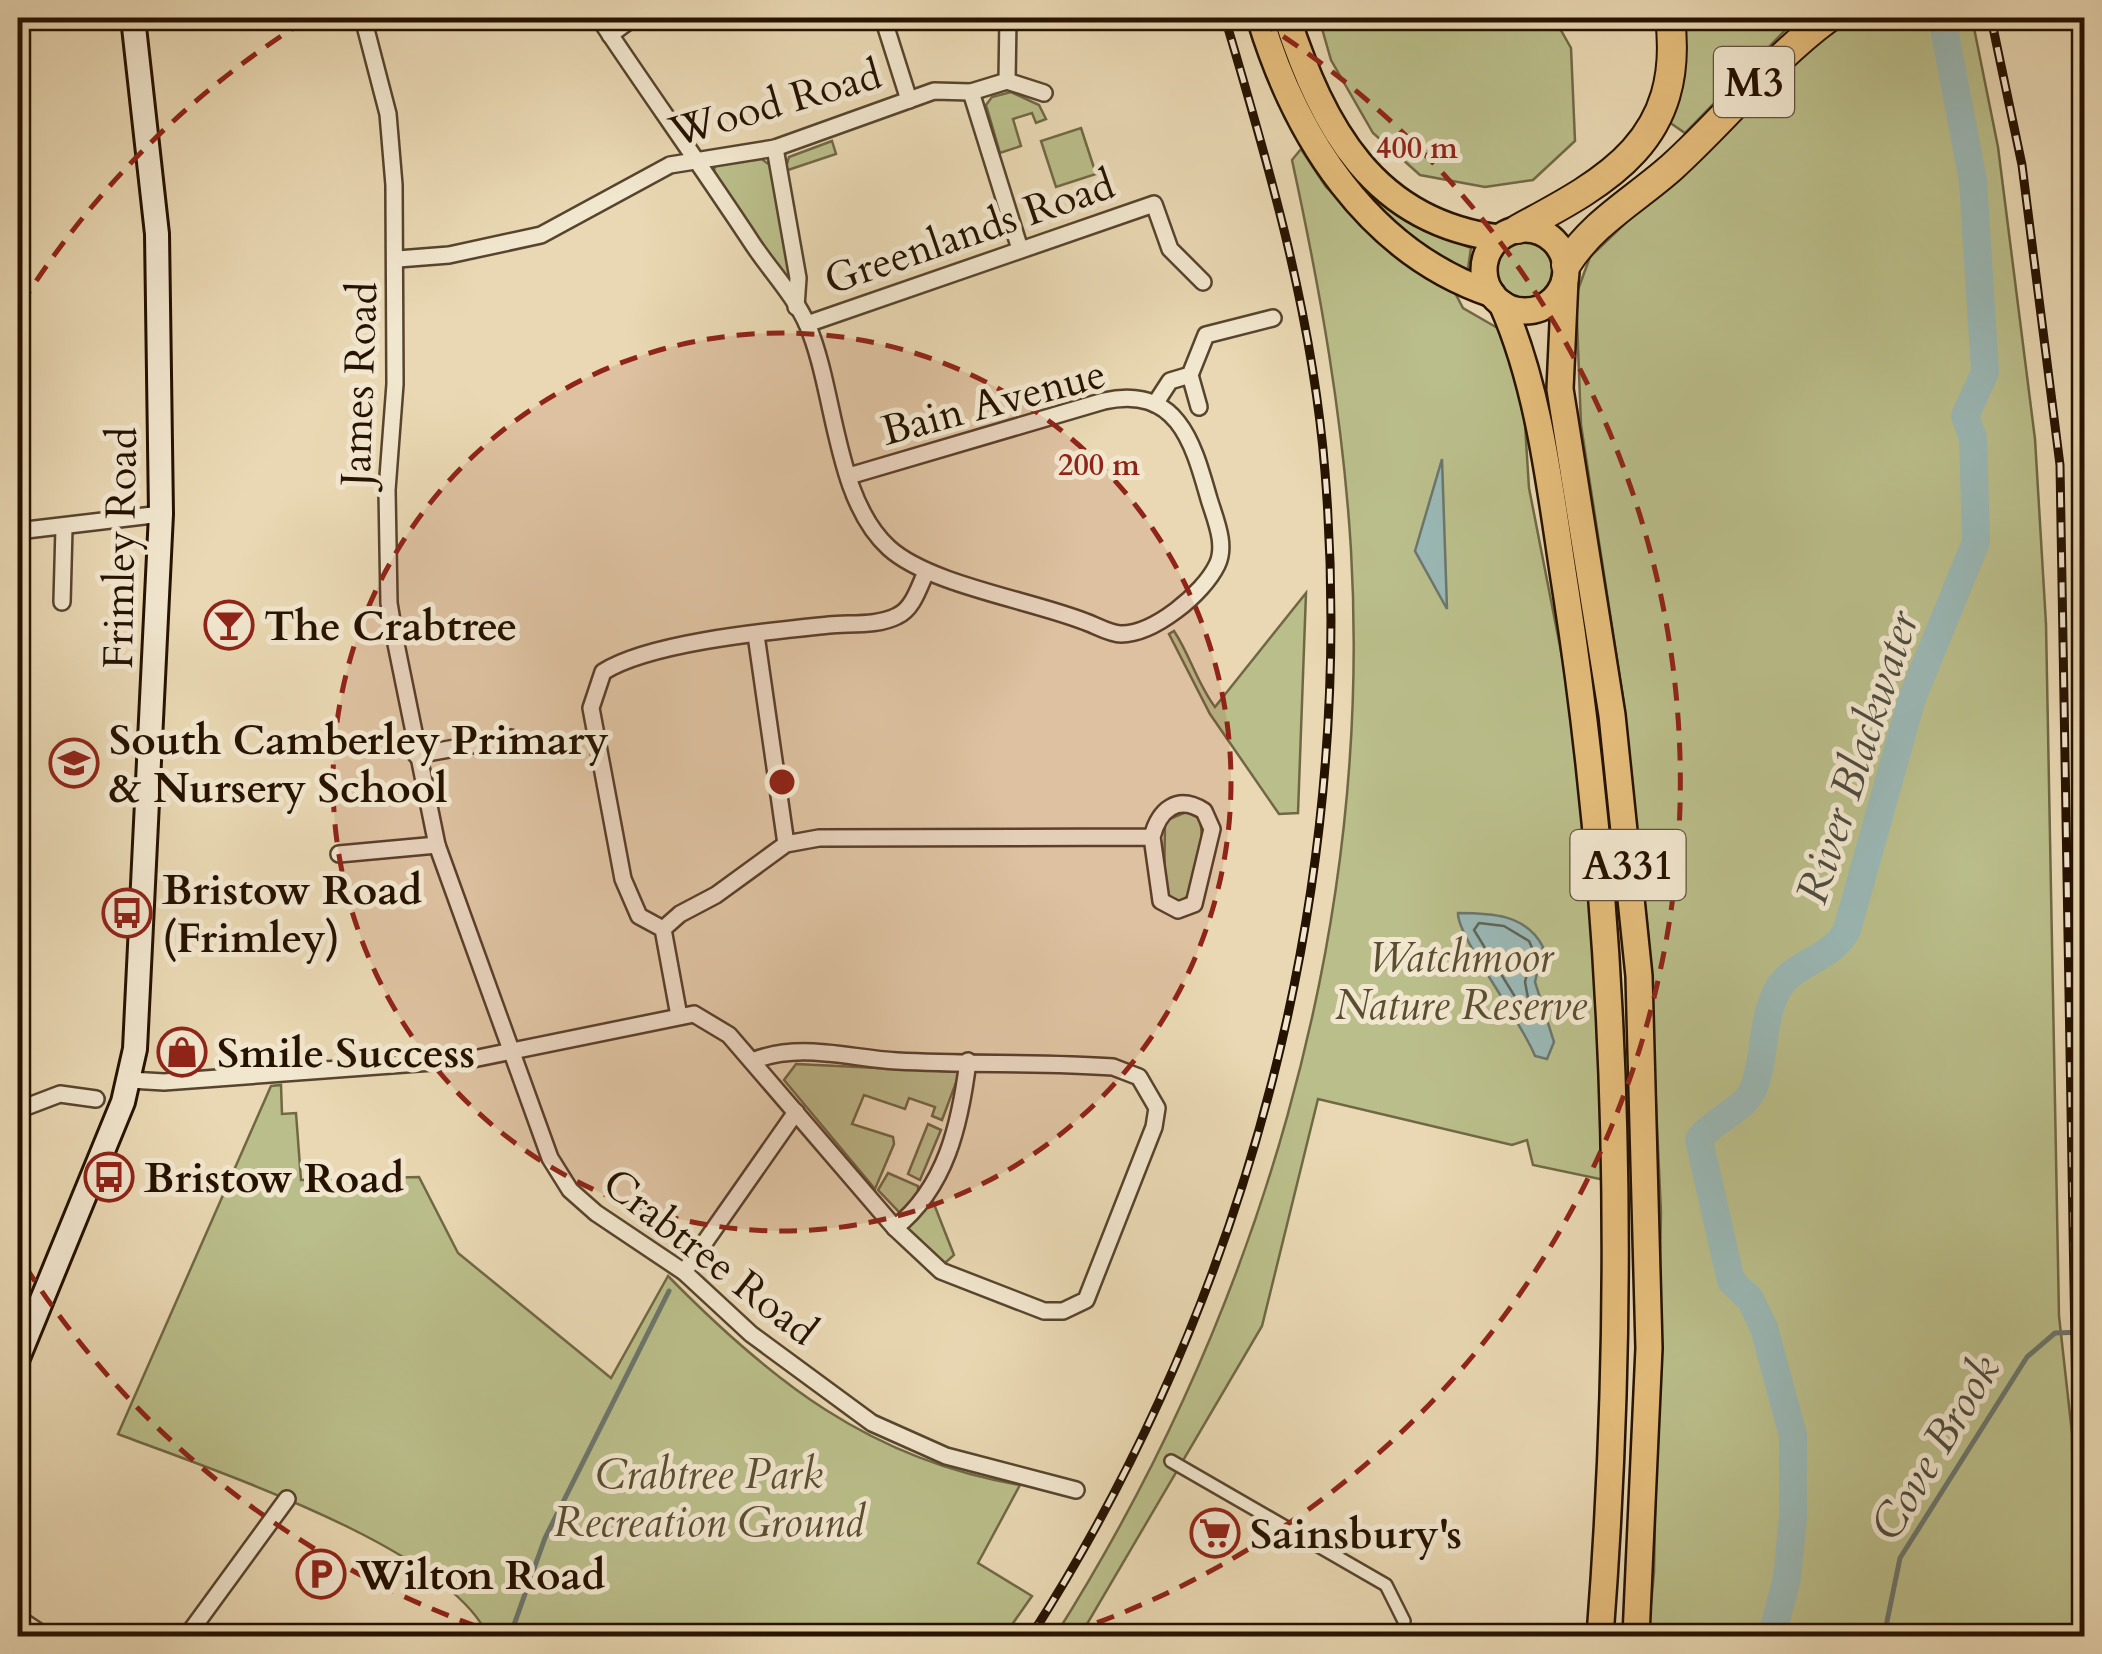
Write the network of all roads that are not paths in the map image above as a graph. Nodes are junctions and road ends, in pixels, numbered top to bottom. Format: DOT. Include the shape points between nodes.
graph roads {
  1 [pos="133,18"];
  2 [pos="364,18"];
  3 [pos="599,18"];
  4 [pos="633,18"];
  5 [pos="884,18"];
  6 [pos="1008,18"];
  7 [pos="1260,18"];
  8 [pos="1287,18"];
  9 [pos="1670,18"];
  10 [pos="1828,18"];
  11 [pos="610,35"];
  12 [pos="1006,81"];
  13 [pos="971,92"];
  14 [pos="1049,95"];
  15 [pos="910,100"];
  16 [pos="775,148"];
  17 [pos="696,158"];
  18 [pos="1149,186"];
  19 [pos="1154,204"];
  20 [pos="1509,233"];
  21 [pos="1020,249"];
  22 [pos="398,259"];
  23 [pos="1565,272"];
  24 [pos="1203,282"];
  25 [pos="1497,299"];
  26 [pos="796,307"];
  27 [pos="1272,318"];
  28 [pos="807,324"];
  29 [pos="1190,375"];
  30 [pos="1155,404"];
  31 [pos="1198,407"];
  32 [pos="849,476"];
  33 [pos="160,514"];
  34 [pos="64,528"];
  35 [pos="18,531"];
  36 [pos="926,572"];
  37 [pos="62,602"];
  38 [pos="756,635"];
  39 [pos="511,738"];
  40 [pos="416,755"];
  41 [pos="1152,837"];
  42 [pos="786,844"];
  43 [pos="437,845"];
  44 [pos="339,854"];
  45 [pos="664,929"];
  46 [pos="679,1016"];
  47 [pos="512,1052"];
  48 [pos="752,1061"];
  49 [pos="968,1062"];
  50 [pos="130,1080"];
  51 [pos="96,1098"];
  52 [pos="18,1110"];
  53 [pos="796,1112"];
  54 [pos="895,1228"];
  55 [pos="684,1272"];
  56 [pos="18,1358"];
  57 [pos="1171,1461"];
  58 [pos="1076,1490"];
  59 [pos="287,1499"];
  60 [pos="18,1618"];
  61 [pos="1404,1621"];
  62 [pos="45,1636"];
  63 [pos="187,1636"];
  64 [pos="1600,1636"];
  65 [pos="1636,1636"];
  1 -- 33 [label="main road, Frimley Road" via="157,234"];
  2 -- 22 [label="street, James Road" via="388,114"];
  3 -- 11 [label="street, Bain Avenue"];
  4 -- 11 [label="street"];
  5 -- 15 [label="street"];
  6 -- 12 [label="street"];
  7 -- 25 [label="main road" via="1287,98 1344,188 1424,259"];
  8 -- 20 [label="main road" via="1327,120 1372,178 1424,216 1463,232"];
  9 -- 20 [label="highway, M3" via="1670,74 1644,140 1593,190"];
  10 -- 23 [label="highway, M3" via="1766,69 1671,168 1594,227"];
  11 -- 17 [label="street, Bain Avenue"];
  12 -- 13 [label="street, Wood Road"];
  12 -- 14 [label="street"];
  13 -- 15 [label="street, Wood Road" via="934,91"];
  13 -- 21 [label="street"];
  15 -- 16 [label="street, Wood Road"];
  16 -- 17 [label="street, Wood Road"];
  16 -- 26 [label="street" via="798,278"];
  17 -- 22 [label="street, Wood Road" via="541,235"];
  17 -- 26 [label="street, Bain Avenue"];
  18 -- 19 [label="street, Greenlands Road"];
  19 -- 21 [label="street, Greenlands Road"];
  19 -- 24 [label="street, Greenlands Road" via="1170,249"];
  20 -- 23 [label="main road" via="1549,237"];
  20 -- 25 [label="main road" via="1484,264"];
  21 -- 28 [label="street, Greenlands Road"];
  22 -- 40 [label="street, James Road" via="389,603"];
  23 -- 25 [label="main road" via="1544,306 1522,311"];
  23 -- 65 [label="main road, A331" via="1560,389 1612,715 1639,976 1650,1348"];
  25 -- 64 [label="main road, A331" via="1525,369 1563,575 1607,936 1618,1234"];
  26 -- 28 [label="street, Bain Avenue"];
  27 -- 29 [label="street, Bain Avenue" via="1206,336"];
  28 -- 32 [label="street, Bain Avenue"];
  29 -- 30 [label="street, Bain Avenue" via="1170,381"];
  29 -- 31 [label="street"];
  30 -- 32 [label="street, Bain Avenue" via="1104,401"];
  30 -- 36 [label="street, Bain Avenue" via="1188,434 1220,538 1218,564 1153,626 1118,634"];
  32 -- 36 [label="street, Bain Avenue" via="876,535"];
  33 -- 34 [label="street"];
  33 -- 50 [label="main road, Frimley Road"];
  34 -- 35 [label="street"];
  34 -- 37 [label="street"];
  36 -- 38 [label="street" via="908,609 888,620"];
  38 -- 42 [label="street"];
  38 -- 45 [label="street" via="620,662 603,672 593,693 628,900 638,916"];
  39 -- 40 [label="street"];
  40 -- 43 [label="street, James Road"];
  41 -- 41 [label="street" via="1172,805 1204,811 1212,829 1194,904 1178,910 1161,901"];
  41 -- 42 [label="street" via="819,838"];
  42 -- 45 [label="street"];
  43 -- 44 [label="street"];
  43 -- 47 [label="street, James Road"];
  45 -- 46 [label="street"];
  46 -- 47 [label="street"];
  46 -- 48 [label="street" via="708,1019"];
  47 -- 50 [label="street"];
  47 -- 55 [label="street, Crabtree Road" via="550,1158 570,1190"];
  48 -- 49 [label="street" via="801,1050"];
  48 -- 53 [label="street"];
  49 -- 54 [label="street" via="962,1113 933,1191"];
  49 -- 54 [label="street" via="1113,1067 1140,1077 1152,1092 1153,1131 1086,1300 1063,1312 1008,1298 941,1271"];
  50 -- 56 [label="main road, Frimley Road"];
  51 -- 52 [label="street" via="60,1094"];
  53 -- 54 [label="street"];
  53 -- 55 [label="street"];
  55 -- 58 [label="street, Crabtree Road" via="752,1334 872,1422 946,1456"];
  57 -- 61 [label="street" via="1386,1586"];
  59 -- 63 [label="street"];
  60 -- 62 [label="street"];
}
